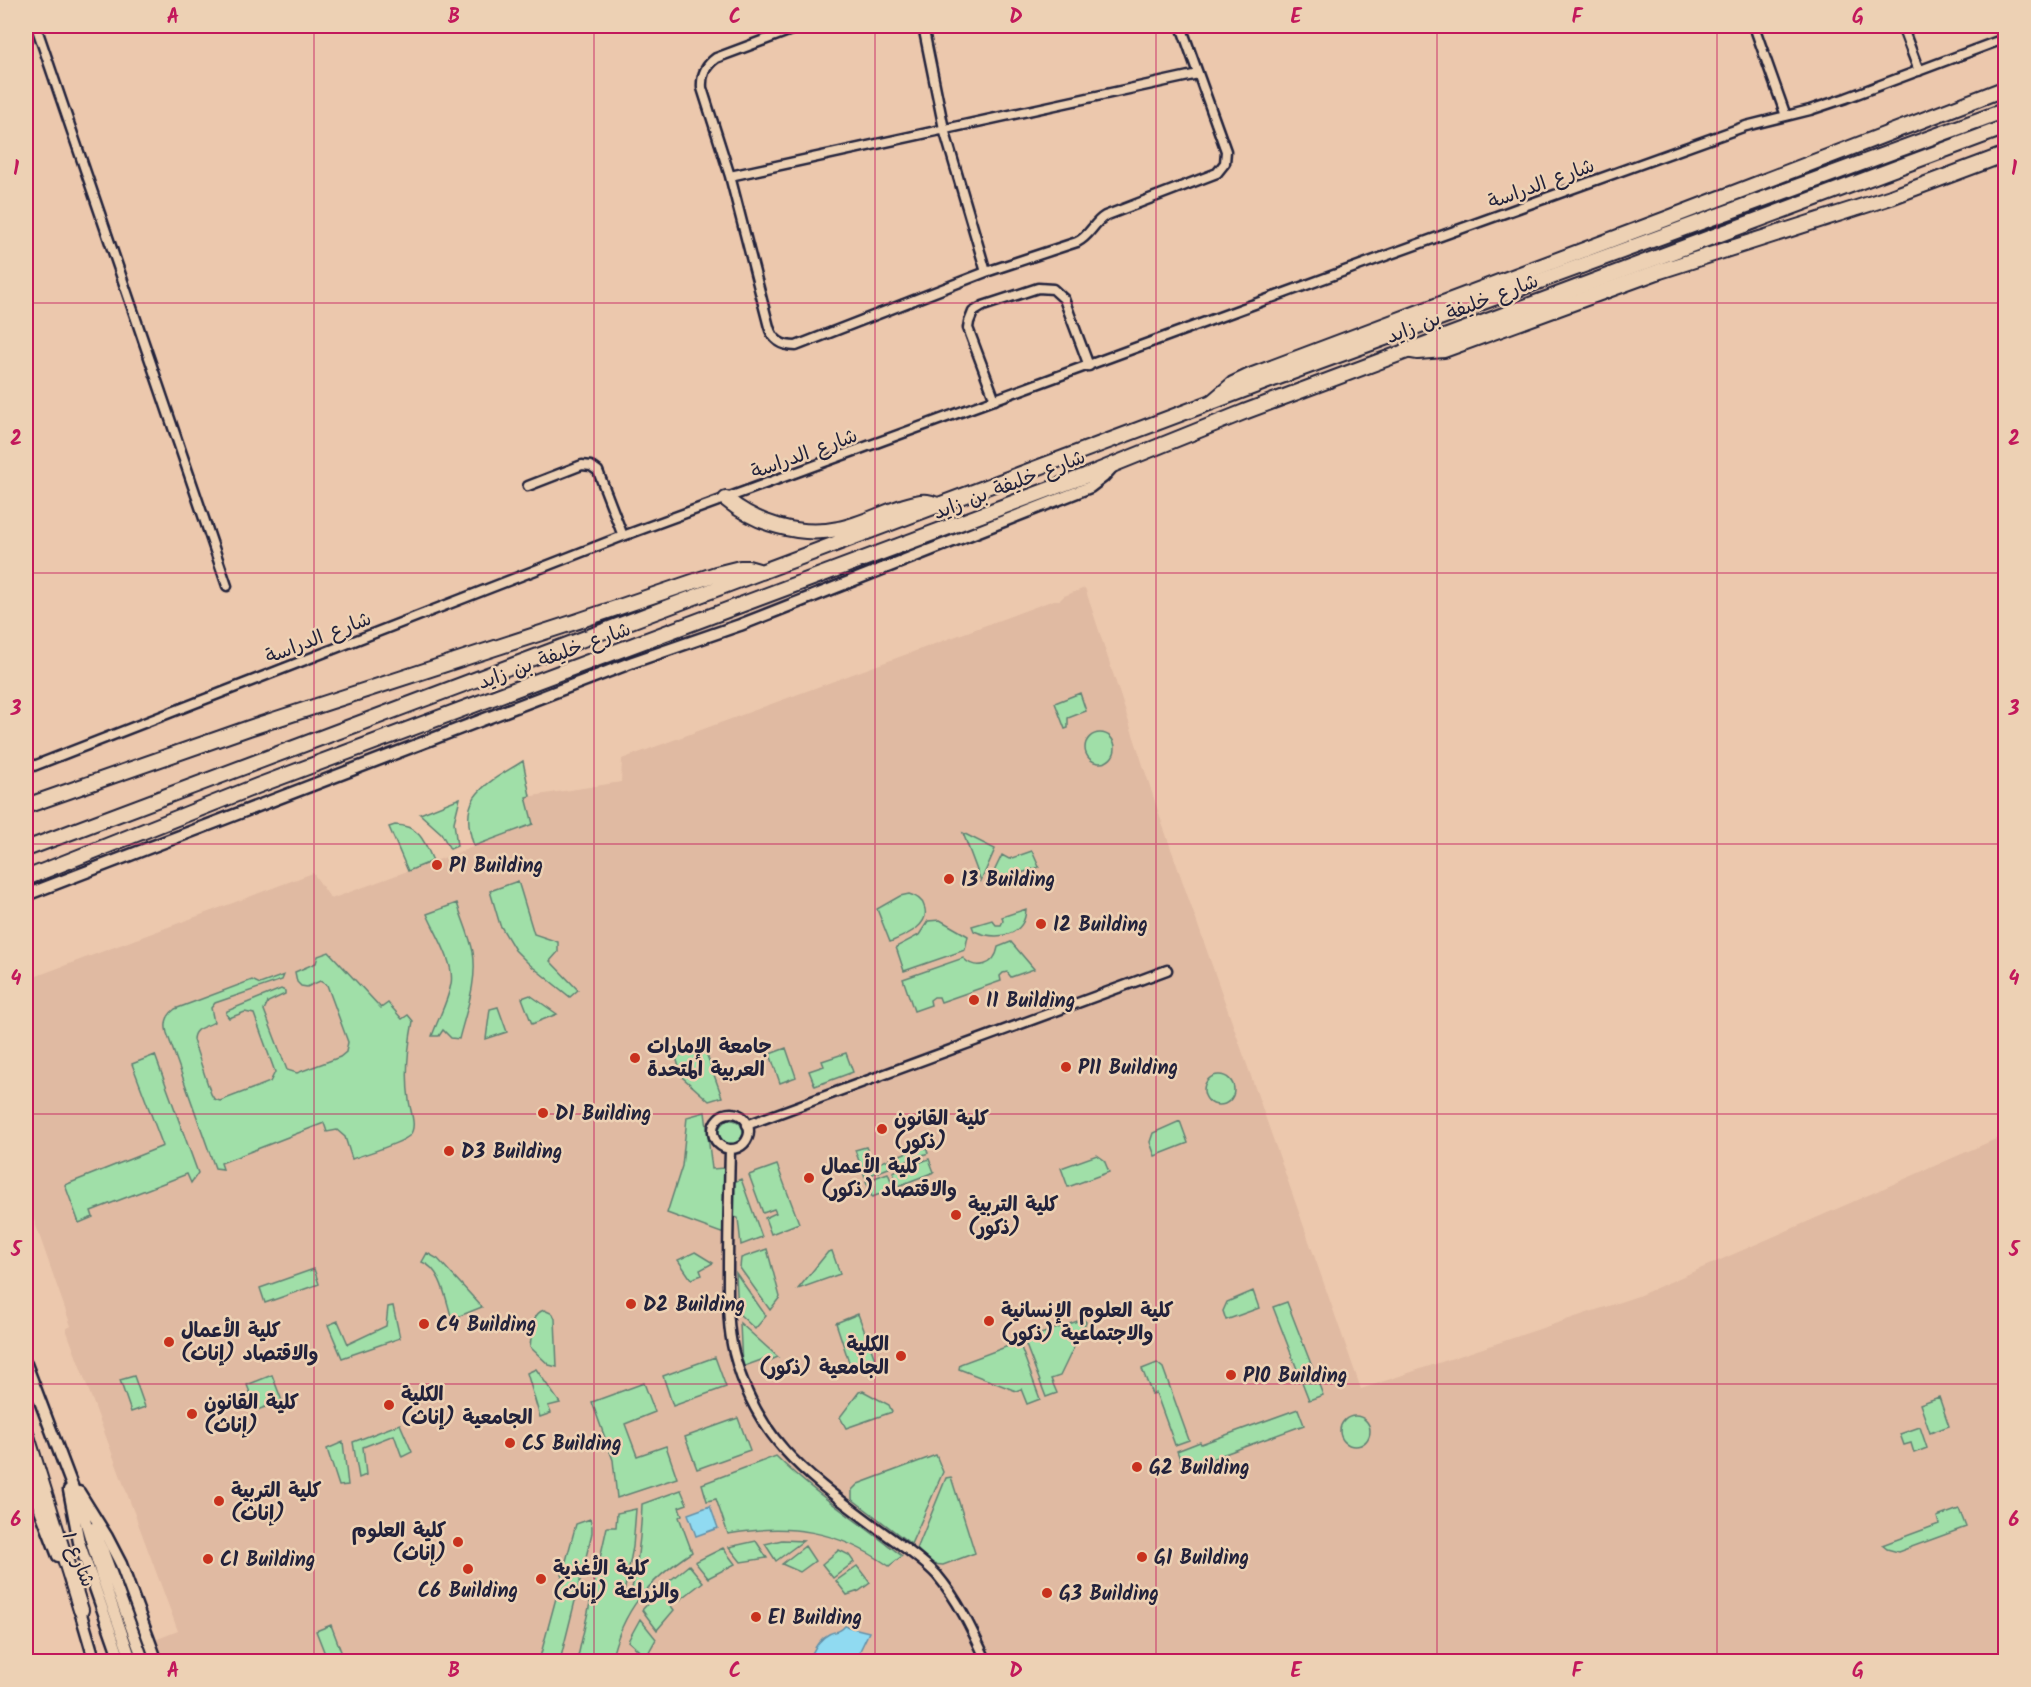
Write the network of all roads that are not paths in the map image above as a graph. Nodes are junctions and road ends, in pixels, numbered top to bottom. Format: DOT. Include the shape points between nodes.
graph roads {
  1 [pos="36,26"];
  2 [pos="802,26"];
  3 [pos="923,26"];
  4 [pos="1181,26"];
  5 [pos="1754,26"];
  6 [pos="1902,26"];
  7 [pos="2006,38"];
  8 [pos="1918,71"];
  9 [pos="1198,74"];
  10 [pos="2006,88"];
  11 [pos="2006,110"];
  12 [pos="1786,116"];
  13 [pos="2006,127"];
  14 [pos="944,129"];
  15 [pos="2006,154"];
  16 [pos="730,176"];
  17 [pos="986,272"];
  18 [pos="1406,350"];
  19 [pos="1089,366"];
  20 [pos="996,400"];
  21 [pos="1212,402"];
  22 [pos="1114,464"];
  23 [pos="528,486"];
  24 [pos="726,499"];
  25 [pos="939,506"];
  26 [pos="623,536"];
  27 [pos="762,572"];
  28 [pos="227,586"];
  29 [pos="26,768"];
  30 [pos="26,806"];
  31 [pos="26,849"];
  32 [pos="26,878"];
  33 [pos="26,895"];
  34 [pos="1167,970"];
  35 [pos="747,1125"];
  36 [pos="730,1149"];
  37 [pos="26,1364"];
  38 [pos="26,1433"];
  39 [pos="26,1473"];
  40 [pos="68,1477"];
  41 [pos="85,1520"];
  42 [pos="81,1610"];
  43 [pos="95,1662"];
  44 [pos="121,1662"];
  45 [pos="132,1662"];
  46 [pos="144,1662"];
  47 [pos="157,1662"];
  48 [pos="987,1662"];
  1 -- 28 [label="street"];
  2 -- 16 [label="street" via="716,58 703,74 702,87"];
  3 -- 14 [label="street"];
  4 -- 9 [label="street"];
  5 -- 12 [label="street"];
  6 -- 8 [label="street"];
  7 -- 8 [label="street, شارع الدراسة"];
  8 -- 12 [label="street, شارع الدراسة"];
  9 -- 14 [label="street"];
  9 -- 17 [label="street" via="1226,151 1221,168 1211,176 1102,218 1080,241"];
  10 -- 21 [label="main road" via="1250,376"];
  11 -- 21 [label="main road, شارع خليفة بن زايد"];
  12 -- 19 [label="street, شارع الدراسة" via="1723,134"];
  13 -- 18 [label="main road, شارع خليفة بن زايد"];
  14 -- 16 [label="street"];
  14 -- 17 [label="street"];
  15 -- 18 [label="main road" via="1891,197 1660,271 1444,350"];
  16 -- 17 [label="street" via="769,327 782,344 796,346"];
  18 -- 22 [label="main road, شارع خليفة بن زايد"];
  19 -- 20 [label="street, شارع الدراسة"];
  19 -- 20 [label="street" via="1064,299 1053,289 1038,288 983,306 973,312 968,328"];
  20 -- 24 [label="street, شارع الدراسة"];
  21 -- 25 [label="main road, شارع خليفة بن زايد"];
  22 -- 32 [label="main road, شارع خليفة بن زايد" via="257,786"];
  22 -- 33 [label="street" via="1097,482 1049,503 750,621 633,662"];
  23 -- 26 [label="street" via="582,465 591,466 598,471"];
  24 -- 25 [label="main road" via="738,510 771,525 822,532 921,502"];
  24 -- 26 [label="street, شارع الدراسة"];
  25 -- 27 [label="main road, شارع خليفة بن زايد"];
  26 -- 29 [label="street, شارع الدراسة"];
  27 -- 30 [label="main road" via="740,568 716,574"];
  27 -- 31 [label="main road, شارع خليفة بن زايد"];
  34 -- 35 [label="street"];
  35 -- 36 [label="street" via="748,1135 743,1143"];
  35 -- 36 [label="street" via="733,1114 716,1120 715,1139"];
  36 -- 48 [label="street" via="729,1326 750,1401 778,1444 807,1474 936,1575 967,1619"];
  37 -- 40 [label="street, شارع 1"];
  38 -- 42 [label="main road"];
  39 -- 42 [label="street, شارع 1"];
  40 -- 41 [label="street, شارع 1"];
  40 -- 44 [label="street" via="79,1542"];
  40 -- 47 [label="street" via="121,1564"];
  41 -- 45 [label="street, شارع 1"];
  41 -- 46 [label="street, شارع 1" via="103,1551"];
  42 -- 43 [label="street, شارع 1"];
}
